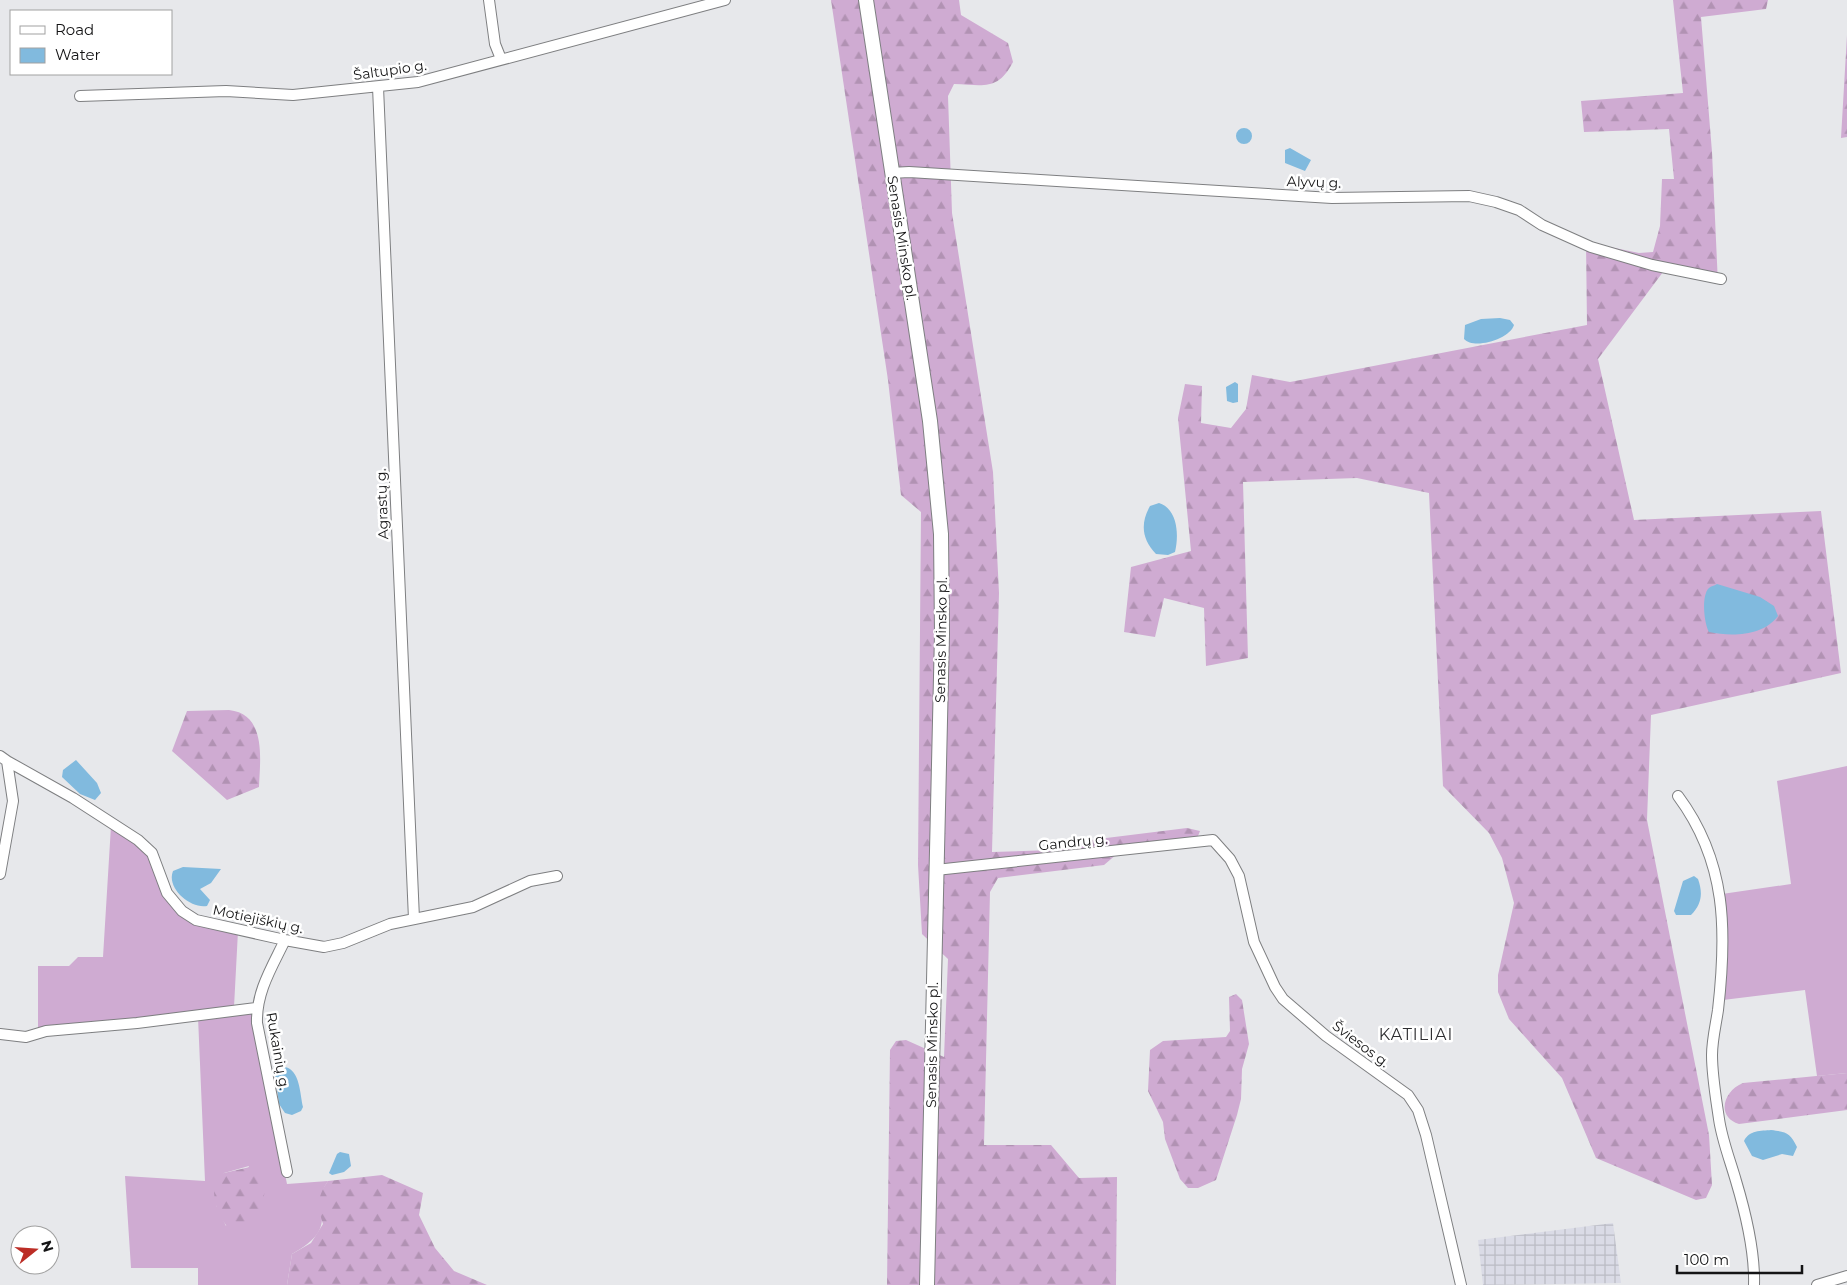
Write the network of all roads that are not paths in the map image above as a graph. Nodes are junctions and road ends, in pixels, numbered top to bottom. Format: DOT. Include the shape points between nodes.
graph roads {
  1 [pos="489,0"];
  2 [pos="725,0"];
  3 [pos="866,0"];
  4 [pos="501,59"];
  5 [pos="378,87"];
  6 [pos="80,96"];
  7 [pos="891,173"];
  8 [pos="1721,279"];
  9 [pos="3,758"];
  10 [pos="1678,796"];
  11 [pos="1212,840"];
  12 [pos="936,870"];
  13 [pos="0,874"];
  14 [pos="557,876"];
  15 [pos="414,919"];
  16 [pos="285,940"];
  17 [pos="256,1008"];
  18 [pos="0,1034"];
  19 [pos="287,1172"];
  20 [pos="1847,1276"];
  21 [pos="927,1285"];
  22 [pos="1461,1285"];
  23 [pos="1754,1285"];
  24 [pos="1816,1285"];
  1 -- 4 [label="street" via="495,44"];
  2 -- 4 [label="street, Šaltupio g."];
  3 -- 7 [label="main road, Senasis Minsko pl."];
  4 -- 5 [label="street, Šaltupio g." via="418,82"];
  5 -- 6 [label="street, Šaltupio g." via="293,95 226,91"];
  5 -- 15 [label="street, Agrastų g."];
  7 -- 8 [label="street, Alyvų g." via="1332,198 1469,196 1519,210 1542,225 1591,247 1652,265"];
  7 -- 12 [label="main road, Senasis Minsko pl." via="930,421 941,534"];
  9 -- 13 [label="street" via="13,801"];
  9 -- 16 [label="street, Motiejiškių g." via="138,840 152,853 167,893 182,912 196,920"];
  10 -- 23 [label="street" via="1707,845 1718,883 1723,950 1712,1054 1720,1128 1737,1183 1754,1269"];
  11 -- 12 [label="street, Gandrų g."];
  11 -- 22 [label="street, Šviesos g." via="1230,859 1239,876 1254,942 1283,999 1326,1036 1408,1095 1418,1110"];
  12 -- 21 [label="main road, Senasis Minsko pl."];
  14 -- 15 [label="street, Motiejiškių g." via="530,881 473,907"];
  15 -- 16 [label="street, Motiejiškių g." via="324,947"];
  16 -- 17 [label="street, Rukainių g." via="258,995"];
  17 -- 18 [label="street" via="26,1037"];
  17 -- 19 [label="street, Rukainių g."];
  20 -- 24 [label="street"];
}
